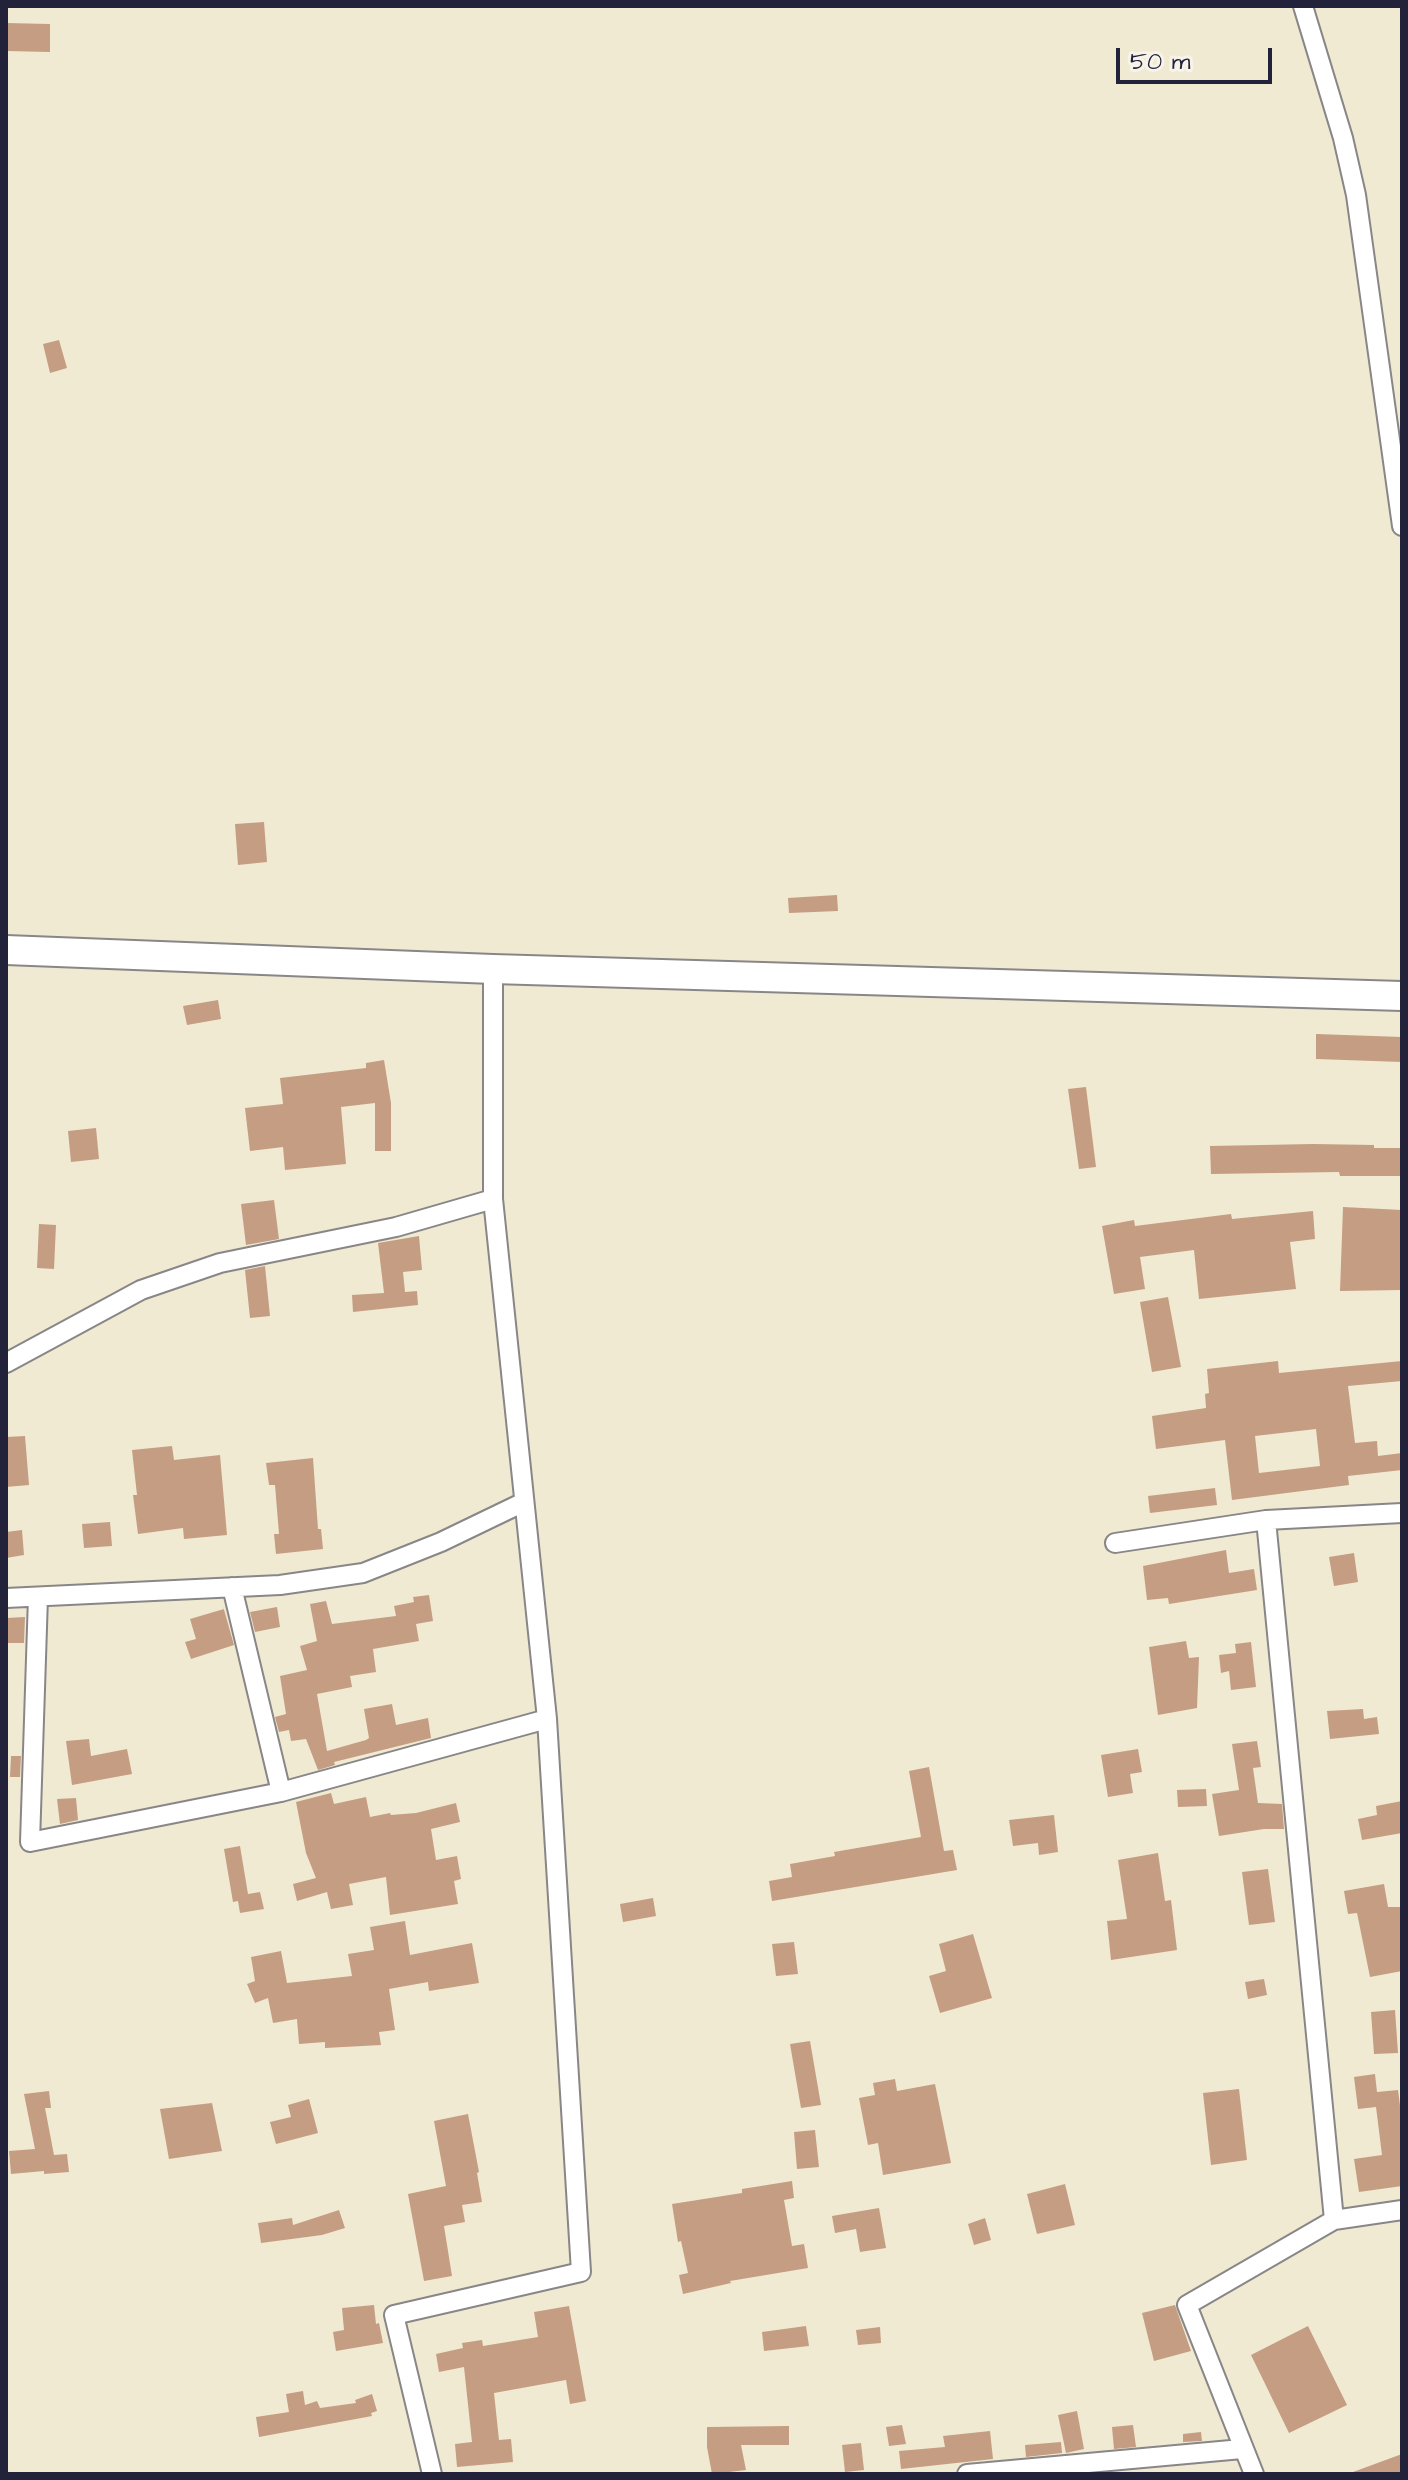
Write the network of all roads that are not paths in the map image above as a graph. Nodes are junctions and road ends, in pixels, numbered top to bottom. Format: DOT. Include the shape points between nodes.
graph roads {
  1 [pos="1303,6"];
  2 [pos="1402,526"];
  3 [pos="6,950"];
  4 [pos="493,969"];
  5 [pos="1402,996"];
  6 [pos="493,1199"];
  7 [pos="6,1363"];
  8 [pos="524,1502"];
  9 [pos="1402,1513"];
  10 [pos="1266,1520"];
  11 [pos="1115,1543"];
  12 [pos="232,1587"];
  13 [pos="38,1597"];
  14 [pos="6,1598"];
  15 [pos="547,1719"];
  16 [pos="281,1792"];
  17 [pos="1402,2210"];
  18 [pos="1334,2220"];
  19 [pos="1242,2449"];
  20 [pos="432,2474"];
  21 [pos="967,2474"];
  22 [pos="1254,2474"];
  1 -- 2 [label="street" via="1356,195"];
  3 -- 4 [label="main road"];
  4 -- 5 [label="main road"];
  4 -- 6 [label="street"];
  6 -- 7 [label="street" via="396,1227 220,1263 141,1290"];
  6 -- 8 [label="street"];
  8 -- 12 [label="street" via="363,1573"];
  8 -- 15 [label="street"];
  9 -- 10 [label="street"];
  10 -- 11 [label="street"];
  10 -- 18 [label="street"];
  12 -- 13 [label="street"];
  12 -- 16 [label="street"];
  13 -- 14 [label="street"];
  13 -- 16 [label="street" via="30,1842"];
  15 -- 16 [label="street"];
  15 -- 20 [label="street" via="581,2272 394,2315"];
  17 -- 18 [label="street"];
  18 -- 19 [label="street" via="1187,2305"];
  19 -- 21 [label="street"];
  19 -- 22 [label="street"];
}
